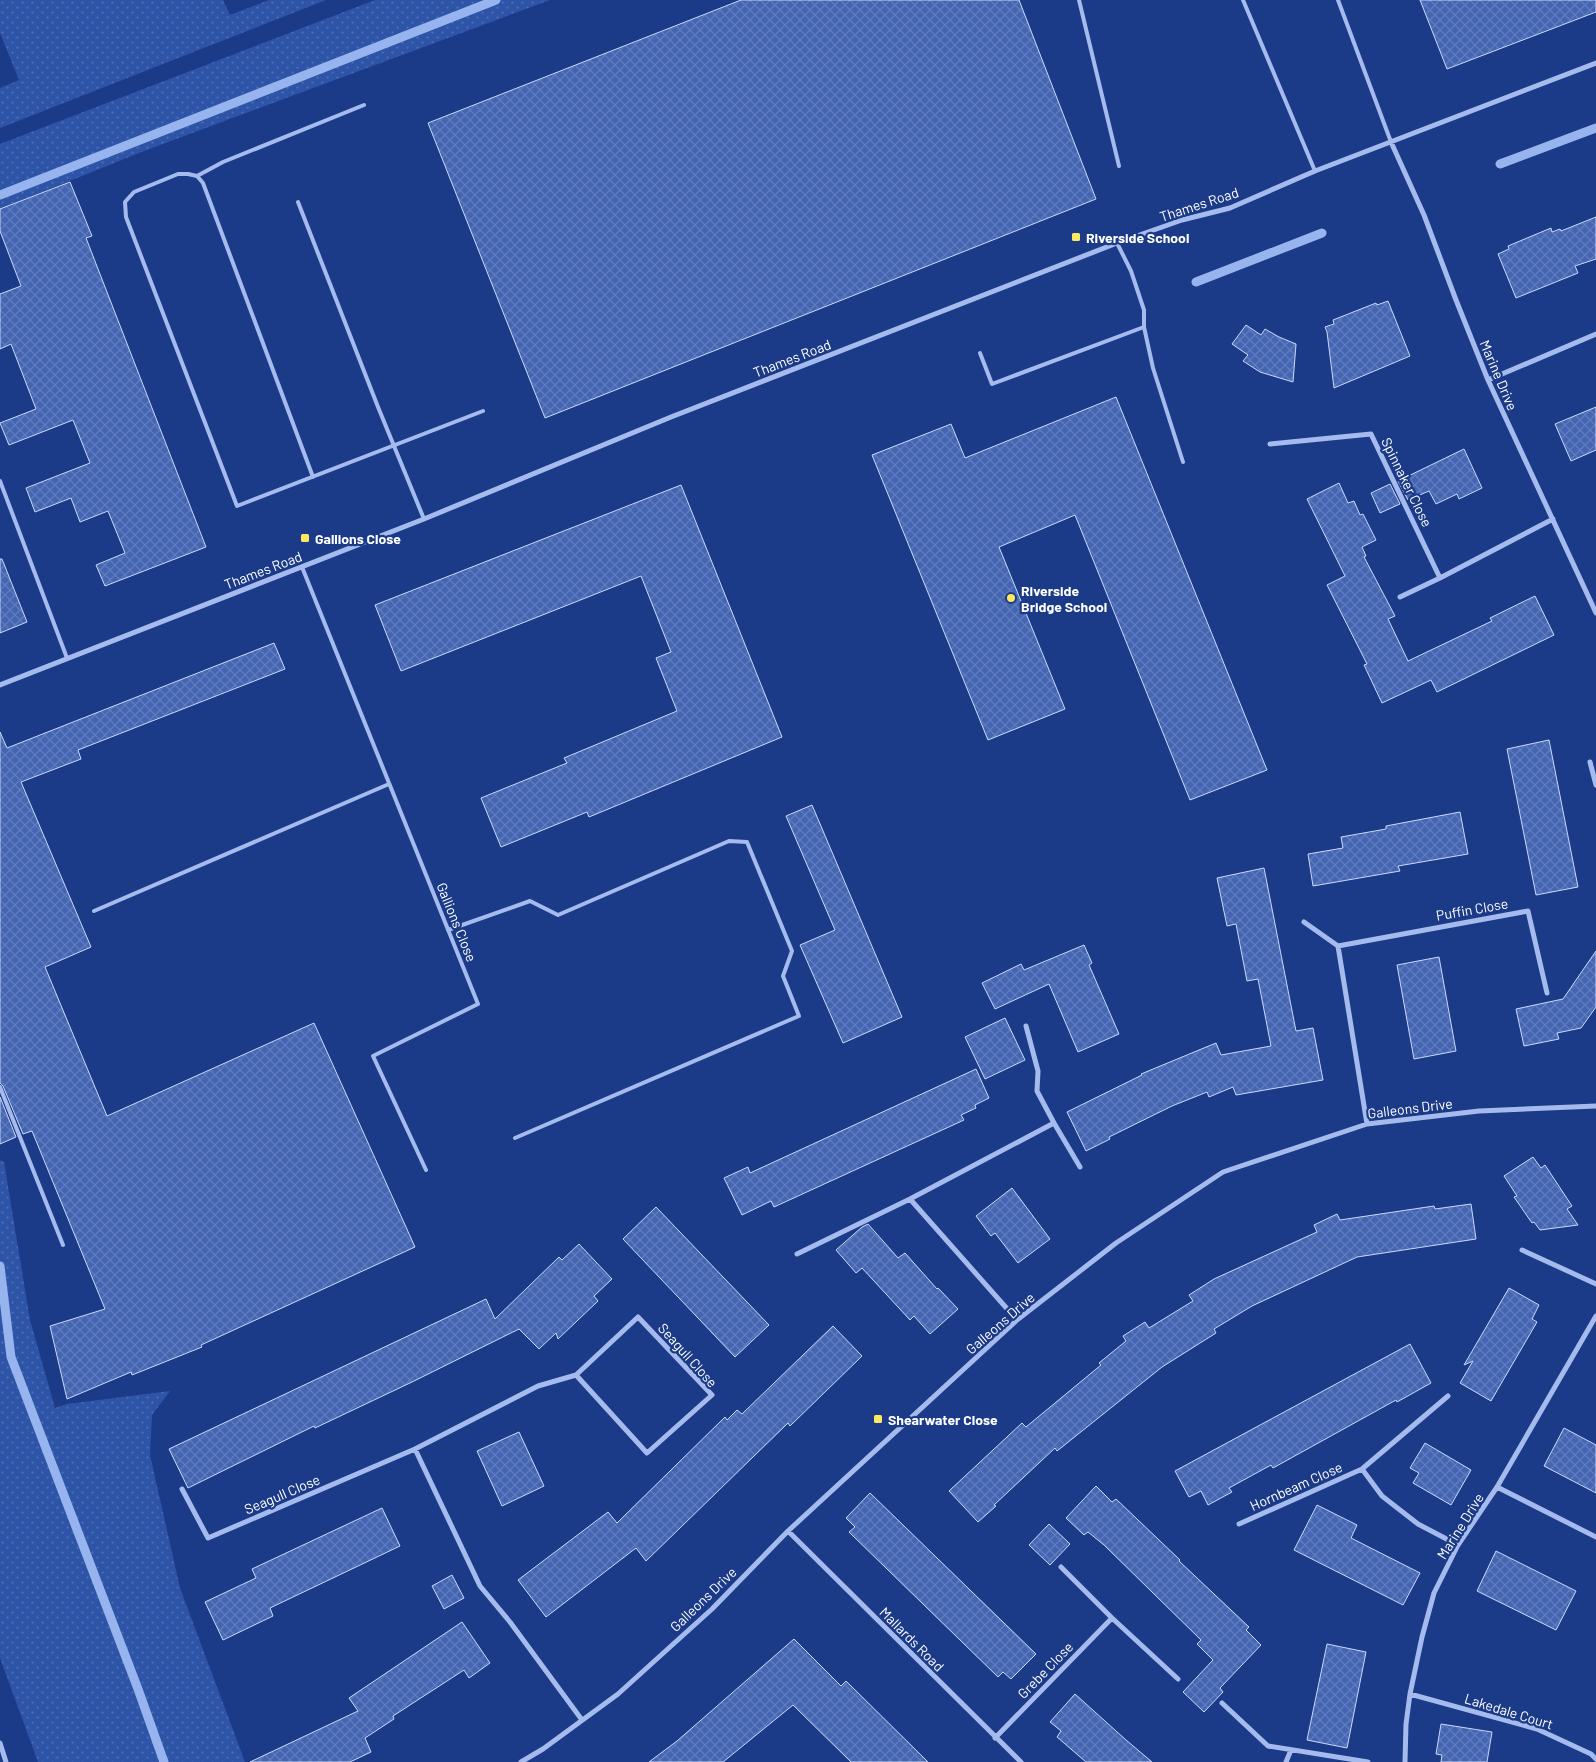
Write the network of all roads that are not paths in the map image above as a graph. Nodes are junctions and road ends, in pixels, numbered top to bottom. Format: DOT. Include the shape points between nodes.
graph roads {
  1 [pos="1079,0"];
  2 [pos="1243,0"];
  3 [pos="1338,0"];
  4 [pos="1596,62"];
  5 [pos="364,105"];
  6 [pos="1392,142"];
  7 [pos="1120,166"];
  8 [pos="1315,171"];
  9 [pos="197,176"];
  10 [pos="298,202"];
  11 [pos="1117,243"];
  12 [pos="1144,327"];
  13 [pos="1596,334"];
  14 [pos="980,353"];
  15 [pos="1488,380"];
  16 [pos="483,411"];
  17 [pos="1270,444"];
  18 [pos="394,445"];
  19 [pos="1183,462"];
  20 [pos="313,477"];
  21 [pos="0,481"];
  22 [pos="2,492"];
  23 [pos="424,519"];
  24 [pos="1553,519"];
  25 [pos="302,567"];
  26 [pos="1440,578"];
  27 [pos="1400,597"];
  28 [pos="1596,614"];
  29 [pos="67,658"];
  30 [pos="0,685"];
  31 [pos="1590,762"];
  32 [pos="389,784"];
  33 [pos="1596,785"];
  34 [pos="94,911"];
  35 [pos="1304,922"];
  36 [pos="448,930"];
  37 [pos="1338,946"];
  38 [pos="1547,993"];
  39 [pos="1026,1026"];
  40 [pos="0,1087"];
  41 [pos="1596,1106"];
  42 [pos="1054,1123"];
  43 [pos="1367,1124"];
  44 [pos="515,1138"];
  45 [pos="1080,1167"];
  46 [pos="426,1170"];
  47 [pos="910,1199"];
  48 [pos="63,1245"];
  49 [pos="1522,1250"];
  50 [pos="796,1254"];
  51 [pos="1596,1284"];
  52 [pos="1596,1316"];
  53 [pos="1017,1320"];
  54 [pos="1594,1324"];
  55 [pos="576,1375"];
  56 [pos="1448,1396"];
  57 [pos="415,1449"];
  58 [pos="1362,1468"];
  59 [pos="1497,1487"];
  60 [pos="182,1489"];
  61 [pos="1239,1524"];
  62 [pos="788,1531"];
  63 [pos="1596,1538"];
  64 [pos="1458,1545"];
  65 [pos="1061,1567"];
  66 [pos="1112,1618"];
  67 [pos="1178,1678"];
  68 [pos="1410,1694"];
  69 [pos="1222,1703"];
  70 [pos="582,1720"];
  71 [pos="995,1738"];
  72 [pos="0,1743"];
  73 [pos="1291,1750"];
  74 [pos="1596,1759"];
  75 [pos="6,1762"];
  76 [pos="522,1762"];
  77 [pos="1022,1762"];
  78 [pos="1286,1762"];
  79 [pos="1368,1762"];
  80 [pos="1405,1762"];
  1 -- 7 [label="lane"];
  2 -- 8 [label="lane"];
  3 -- 6 [label="lane"];
  4 -- 6 [label="street, Thames Road"];
  5 -- 9 [label="lane" via="223,162"];
  6 -- 8 [label="street, Thames Road"];
  6 -- 15 [label="street, Marine Drive" via="1424,214"];
  8 -- 11 [label="street, Thames Road" via="1230,208 1182,220"];
  9 -- 20 [label="lane" via="203,183"];
  9 -- 20 [label="lane" via="178,174 134,192 125,202 126,217 233,496 237,506"];
  10 -- 18 [label="lane"];
  11 -- 12 [label="lane" via="1131,271 1144,310"];
  11 -- 23 [label="street, Thames Road" via="671,417"];
  12 -- 14 [label="lane" via="992,384"];
  12 -- 19 [label="lane"];
  13 -- 15 [label="street"];
  15 -- 24 [label="street, Marine Drive"];
  16 -- 18 [label="lane"];
  17 -- 26 [label="street, Spinnaker Close" via="1371,434"];
  18 -- 20 [label="lane"];
  18 -- 23 [label="lane"];
  21 -- 22 [label="lane"];
  22 -- 29 [label="lane"];
  23 -- 25 [label="street, Thames Road"];
  24 -- 26 [label="street"];
  24 -- 28 [label="street, Marine Drive"];
  25 -- 29 [label="street, Thames Road"];
  25 -- 32 [label="lane, Gallions Close"];
  26 -- 27 [label="street"];
  29 -- 30 [label="street, Thames Road"];
  31 -- 33 [label="street"];
  32 -- 34 [label="lane"];
  32 -- 36 [label="lane, Gallions Close"];
  35 -- 37 [label="street"];
  36 -- 44 [label="lane" via="530,901 558,915 729,841 747,842 792,951 783,976 799,1016"];
  36 -- 46 [label="lane, Gallions Close" via="478,1004 373,1056"];
  37 -- 38 [label="street, Puffin Close" via="1528,911"];
  37 -- 43 [label="street"];
  39 -- 42 [label="street" via="1038,1071 1037,1091"];
  40 -- 48 [label="lane"];
  41 -- 43 [label="street, Galleons Drive" via="1479,1110"];
  42 -- 45 [label="street"];
  42 -- 47 [label="street"];
  43 -- 53 [label="street, Galleons Drive" via="1223,1172 1116,1243"];
  47 -- 50 [label="street"];
  47 -- 53 [label="street"];
  49 -- 51 [label="street"];
  52 -- 54 [label="street, Marine Drive"];
  53 -- 62 [label="street, Galleons Drive"];
  54 -- 59 [label="street, Marine Drive"];
  55 -- 55 [label="street, Seagull Close" via="638,1317 712,1395 648,1453"];
  55 -- 57 [label="street, Seagull Close" via="538,1386"];
  56 -- 58 [label="street, Hornbeam Close"];
  57 -- 60 [label="street, Seagull Close" via="208,1538"];
  57 -- 70 [label="street" via="480,1586"];
  58 -- 61 [label="street, Hornbeam Close"];
  58 -- 64 [label="street, Hornbeam Close" via="1382,1496 1418,1524"];
  59 -- 63 [label="street"];
  59 -- 64 [label="street, Marine Drive"];
  62 -- 70 [label="street, Galleons Drive" via="712,1609 618,1694"];
  62 -- 71 [label="street, Mallards Road"];
  64 -- 68 [label="street, Marine Drive" via="1434,1593"];
  65 -- 66 [label="street"];
  66 -- 67 [label="street"];
  66 -- 71 [label="street, Grebe Close"];
  68 -- 74 [label="street, Lakedale Court" via="1537,1729"];
  68 -- 80 [label="street, Marine Drive"];
  69 -- 73 [label="street" via="1268,1746"];
  70 -- 76 [label="street, Galleons Drive"];
  71 -- 77 [label="street, Mallards Road"];
  72 -- 75 [label="street"];
  73 -- 78 [label="street"];
  73 -- 79 [label="street"];
}
